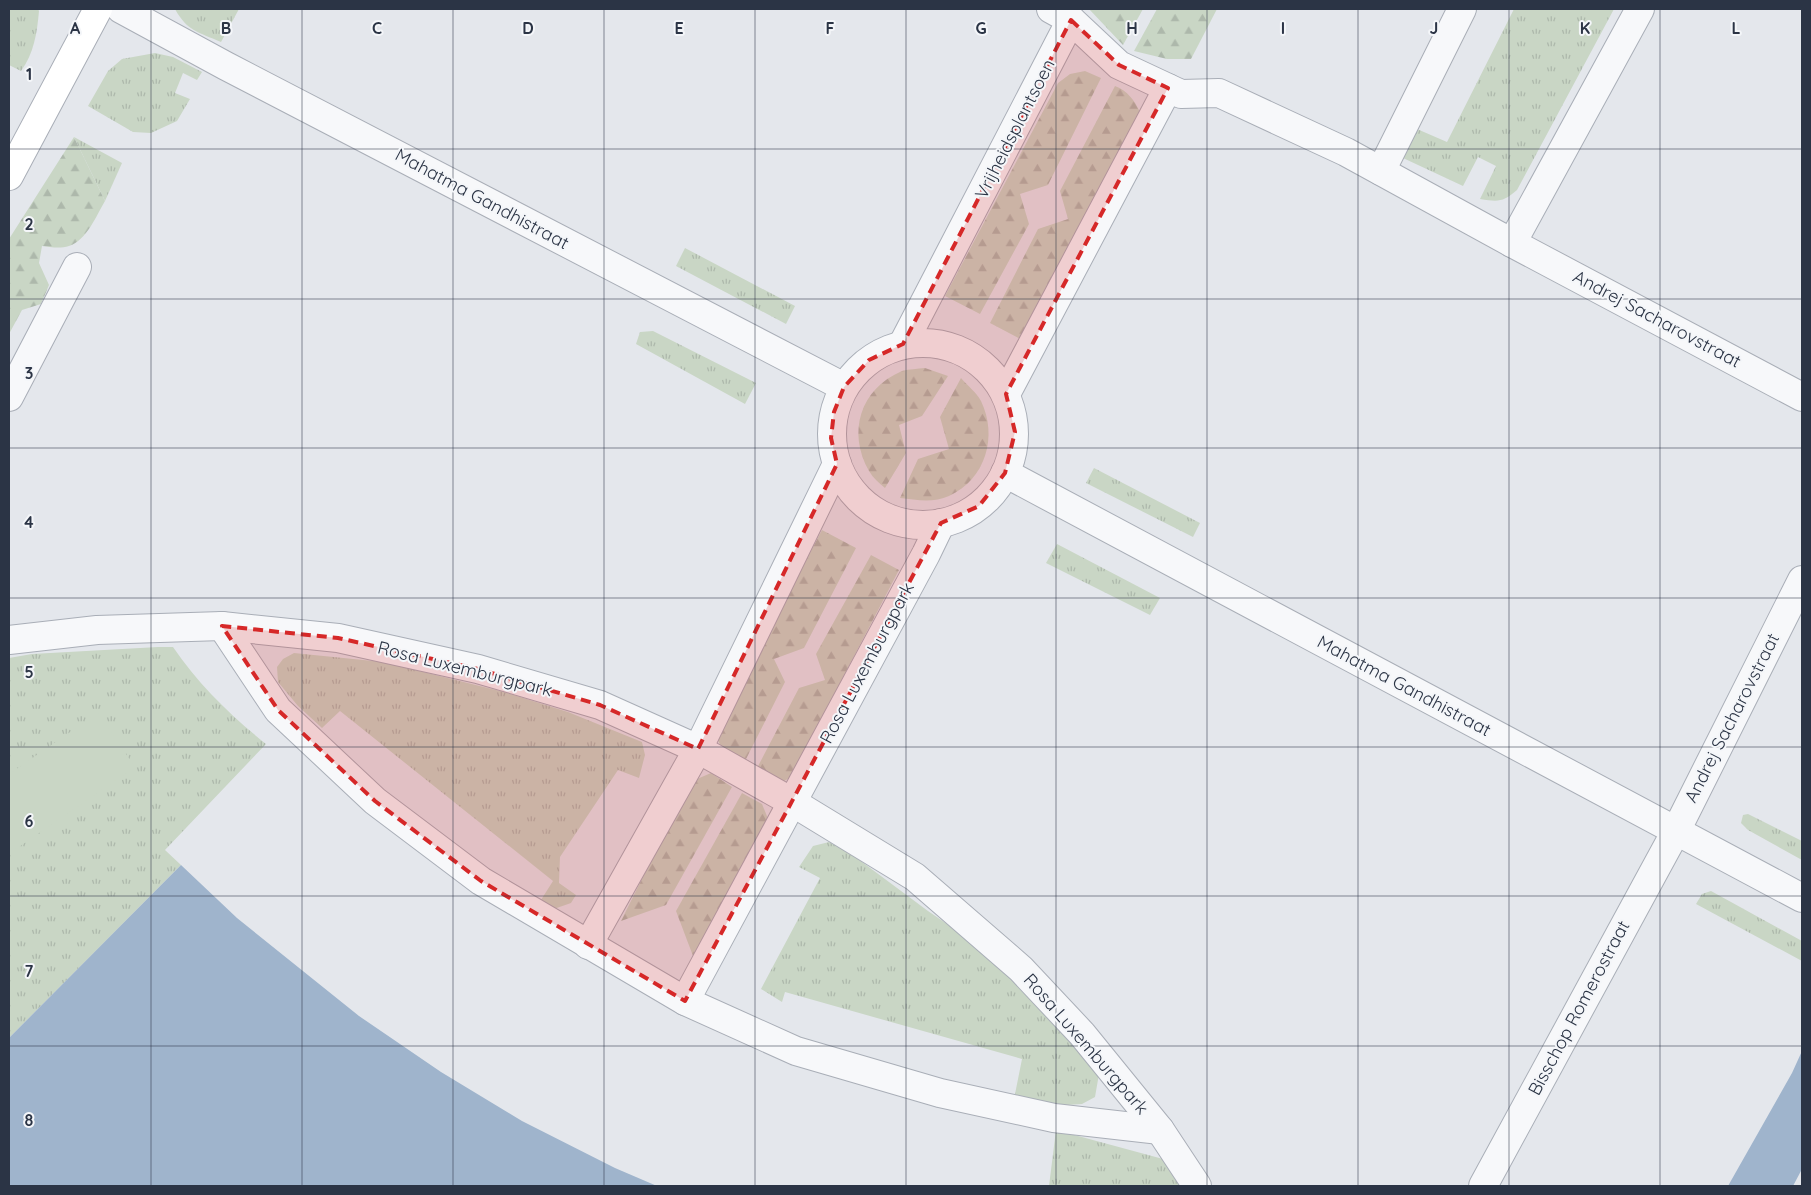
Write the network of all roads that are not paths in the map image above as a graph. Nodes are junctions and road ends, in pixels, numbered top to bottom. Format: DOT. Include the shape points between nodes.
graph roads {
  1 [pos="98,9"];
  2 [pos="121,9"];
  3 [pos="1462,9"];
  4 [pos="1640,9"];
  5 [pos="1061,14"];
  6 [pos="1174,91"];
  7 [pos="1381,171"];
  8 [pos="9,176"];
  9 [pos="1512,243"];
  10 [pos="77,266"];
  11 [pos="903,344"];
  12 [pos="844,387"];
  13 [pos="1006,394"];
  14 [pos="9,397"];
  15 [pos="1802,397"];
  16 [pos="837,464"];
  17 [pos="1006,473"];
  18 [pos="941,523"];
  19 [pos="1802,580"];
  20 [pos="222,626"];
  21 [pos="9,640"];
  22 [pos="698,749"];
  23 [pos="792,802"];
  24 [pos="1676,830"];
  25 [pos="1802,898"];
  26 [pos="588,945"];
  27 [pos="684,1001"];
  28 [pos="1160,1130"];
  29 [pos="1197,1186"];
  30 [pos="1483,1186"];
  1 -- 8 [label="street"];
  2 -- 12 [label="street, Mahatma Gandhistraat"];
  3 -- 7 [label="street"];
  4 -- 9 [label="street"];
  5 -- 6 [label="street, Vrijheidsplantsoen" via="1119,65"];
  5 -- 11 [label="street, Vrijheidsplantsoen"];
  6 -- 7 [label="street, Andrej Sacharovstraat" via="1219,92"];
  6 -- 13 [label="street"];
  7 -- 9 [label="street, Andrej Sacharovstraat"];
  9 -- 15 [label="street, Andrej Sacharovstraat"];
  10 -- 14 [label="street"];
  11 -- 12 [label="street" via="869,360"];
  11 -- 13 [label="street" via="938,344 968,352 985,366"];
  12 -- 16 [label="street" via="834,412 831,438"];
  13 -- 17 [label="street" via="1015,432"];
  16 -- 18 [label="street" via="847,485 862,503 882,515 901,523"];
  16 -- 22 [label="street"];
  17 -- 18 [label="street" via="979,506 961,517"];
  17 -- 24 [label="street, Mahatma Gandhistraat"];
  18 -- 23 [label="street, Rosa Luxemburgpark"];
  19 -- 24 [label="street, Andrej Sacharovstraat"];
  20 -- 21 [label="street, Rosa Luxemburgpark" via="97,630"];
  20 -- 22 [label="street, Rosa Luxemburgpark" via="338,638 478,669 600,705"];
  20 -- 26 [label="street, Rosa Luxemburgpark" via="278,710 375,801 481,881"];
  22 -- 23 [label="street, Rosa Luxemburgpark"];
  22 -- 26 [label="street"];
  23 -- 27 [label="street, Rosa Luxemburgpark"];
  23 -- 28 [label="street, Rosa Luxemburgpark" via="915,877 1021,968 1082,1034"];
  24 -- 25 [label="street, Mahatma Gandhistraat"];
  24 -- 30 [label="street, Bisschop Romerostraat"];
  26 -- 27 [label="street, Rosa Luxemburgpark"];
  27 -- 28 [label="street, Rosa Luxemburgpark" via="796,1051 940,1093 1054,1118"];
  28 -- 29 [label="street, Rosa Luxemburgpark"];
}
